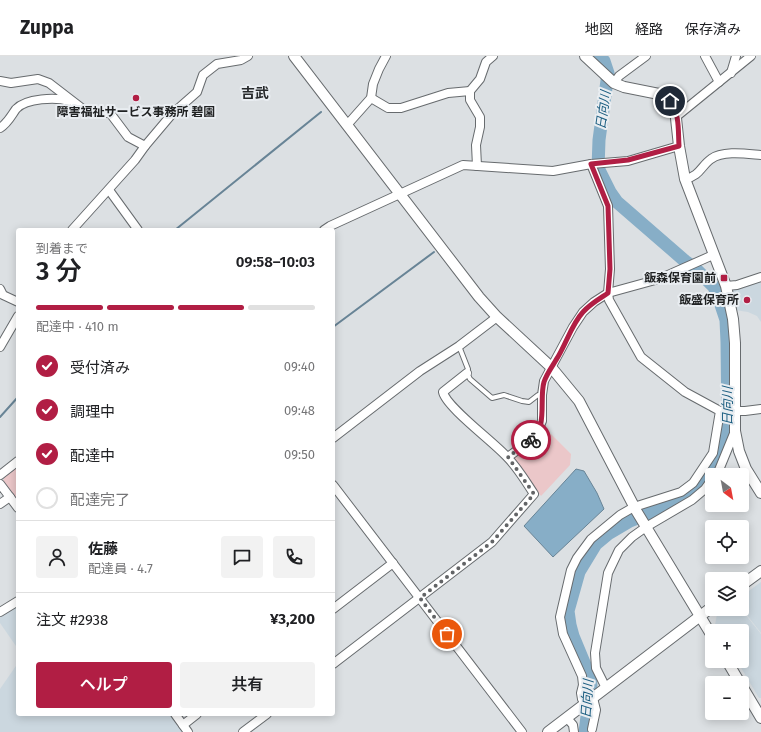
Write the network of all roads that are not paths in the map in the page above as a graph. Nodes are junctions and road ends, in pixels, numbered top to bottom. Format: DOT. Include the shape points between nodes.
graph roads {
  1 [pos="248,56"];
  2 [pos="294,56"];
  3 [pos="386,56"];
  4 [pos="493,56"];
  5 [pos="585,56"];
  6 [pos="646,56"];
  7 [pos="705,56"];
  8 [pos="736,56"];
  9 [pos="751,56"];
  10 [pos="731,73"];
  11 [pos="0,81"];
  12 [pos="613,82"];
  13 [pos="720,82"];
  14 [pos="470,91"];
  15 [pos="371,98"];
  16 [pos="72,101"];
  17 [pos="677,116"];
  18 [pos="347,125"];
  19 [pos="0,128"];
  20 [pos="145,146"];
  21 [pos="679,146"];
  22 [pos="761,155"];
  23 [pos="591,164"];
  24 [pos="477,166"];
  25 [pos="685,179"];
  26 [pos="108,190"];
  27 [pos="400,194"];
  28 [pos="74,228"];
  29 [pos="136,228"];
  30 [pos="327,228"];
  31 [pos="713,256"];
  32 [pos="761,277"];
  33 [pos="726,286"];
  34 [pos="1,293"];
  35 [pos="608,293"];
  36 [pos="16,301"];
  37 [pos="497,317"];
  38 [pos="16,319"];
  39 [pos="459,346"];
  40 [pos="0,347"];
  41 [pos="551,367"];
  42 [pos="467,372"];
  43 [pos="542,395"];
  44 [pos="761,409"];
  45 [pos="720,411"];
  46 [pos="735,411"];
  47 [pos="735,431"];
  48 [pos="335,436"];
  49 [pos="508,457"];
  50 [pos="16,463"];
  51 [pos="719,468"];
  52 [pos="0,475"];
  53 [pos="0,484"];
  54 [pos="335,488"];
  55 [pos="705,489"];
  56 [pos="761,493"];
  57 [pos="10,497"];
  58 [pos="0,504"];
  59 [pos="16,505"];
  60 [pos="636,510"];
  61 [pos="645,525"];
  62 [pos="393,563"];
  63 [pos="761,571"];
  64 [pos="749,580"];
  65 [pos="420,598"];
  66 [pos="16,602"];
  67 [pos="335,607"];
  68 [pos="0,612"];
  69 [pos="705,612"];
  70 [pos="700,616"];
  71 [pos="705,624"];
  72 [pos="335,662"];
  73 [pos="606,688"];
  74 [pos="749,698"];
  75 [pos="587,703"];
  76 [pos="176,716"];
  77 [pos="194,716"];
  78 [pos="264,716"];
  79 [pos="567,718"];
  80 [pos="761,718"];
  81 [pos="183,725"];
  82 [pos="592,729"];
  83 [pos="188,732"];
  84 [pos="243,732"];
  85 [pos="522,732"];
  86 [pos="548,732"];
  87 [pos="574,732"];
  1 -- 20 [label="street" via="241,60 217,64 203,75 196,92 172,114"];
  2 -- 18 [label="street"];
  3 -- 15 [label="street" via="373,84"];
  4 -- 14 [label="street" via="486,62 480,79"];
  5 -- 12 [label="street"];
  6 -- 12 [label="street"];
  7 -- 13 [label="street"];
  8 -- 10 [label="street"];
  9 -- 10 [label="street"];
  10 -- 13 [label="street"];
  11 -- 16 [label="street" via="11,83 38,79 50,83"];
  12 -- 17 [label="street" via="659,94 670,101 676,109"];
  13 -- 17 [label="street"];
  14 -- 15 [label="street" via="448,93 401,108 388,108"];
  14 -- 24 [label="street" via="470,100 480,117 476,145"];
  15 -- 18 [label="street"];
  16 -- 19 [label="street" via="62,98 29,101 17,108"];
  16 -- 20 [label="street" via="88,113 110,113 128,137"];
  17 -- 21 [label="street"];
  18 -- 27 [label="street"];
  20 -- 26 [label="street" via="136,160"];
  21 -- 23 [label="street" via="628,160"];
  21 -- 25 [label="street"];
  22 -- 25 [label="street" via="725,154 712,158 693,177"];
  23 -- 24 [label="street" via="553,171"];
  23 -- 35 [label="street" via="608,206"];
  24 -- 27 [label="street" via="463,165"];
  25 -- 31 [label="street"];
  26 -- 28 [label="street"];
  26 -- 29 [label="street"];
  27 -- 30 [label="street"];
  27 -- 37 [label="street"];
  31 -- 33 [label="street"];
  31 -- 35 [label="street" via="659,279"];
  32 -- 33 [label="street" via="738,285"];
  33 -- 46 [label="street" via="735,343"];
  34 -- 36 [label="street"];
  35 -- 41 [label="street" via="583,312"];
  35 -- 45 [label="street" via="609,300 641,357 685,392"];
  37 -- 39 [label="street"];
  37 -- 41 [label="street"];
  38 -- 40 [label="street"];
  39 -- 42 [label="lane" via="468,368"];
  39 -- 48 [label="street" via="420,371"];
  41 -- 43 [label="street" via="544,381"];
  41 -- 60 [label="street" via="579,401"];
  42 -- 43 [label="lane" via="470,379 492,398 504,395 529,402"];
  42 -- 49 [label="street" via="443,392 444,397"];
  43 -- 49 [label="street" via="542,421 535,437"];
  44 -- 46 [label="street"];
  45 -- 46 [label="street"];
  45 -- 60 [label="street" via="713,452 692,483 681,492"];
  46 -- 47 [label="street"];
  47 -- 51 [label="street"];
  47 -- 56 [label="street" via="746,469"];
  49 -- 65 [label="street" via="534,494 492,542"];
  50 -- 52 [label="street"];
  53 -- 57 [label="street"];
  54 -- 62 [label="street"];
  55 -- 61 [label="street" via="692,500"];
  57 -- 58 [label="street"];
  57 -- 59 [label="street"];
  60 -- 61 [label="street"];
  60 -- 75 [label="street" via="620,515 591,540 571,570 560,617 563,634 582,676 582,699"];
  61 -- 70 [label="street"];
  61 -- 73 [label="street" via="620,550 608,573 596,653 596,668"];
  62 -- 65 [label="street"];
  62 -- 67 [label="street"];
  63 -- 64 [label="street"];
  65 -- 72 [label="street"];
  65 -- 85 [label="street"];
  66 -- 68 [label="street"];
  69 -- 70 [label="street"];
  70 -- 71 [label="street"];
  70 -- 73 [label="street"];
  73 -- 75 [label="street"];
  74 -- 80 [label="street"];
  75 -- 79 [label="street"];
  75 -- 82 [label="street" via="595,701"];
  76 -- 81 [label="street"];
  77 -- 81 [label="street"];
  78 -- 84 [label="street"];
  79 -- 86 [label="street"];
  79 -- 87 [label="street" via="573,725"];
  81 -- 83 [label="street"];
}
